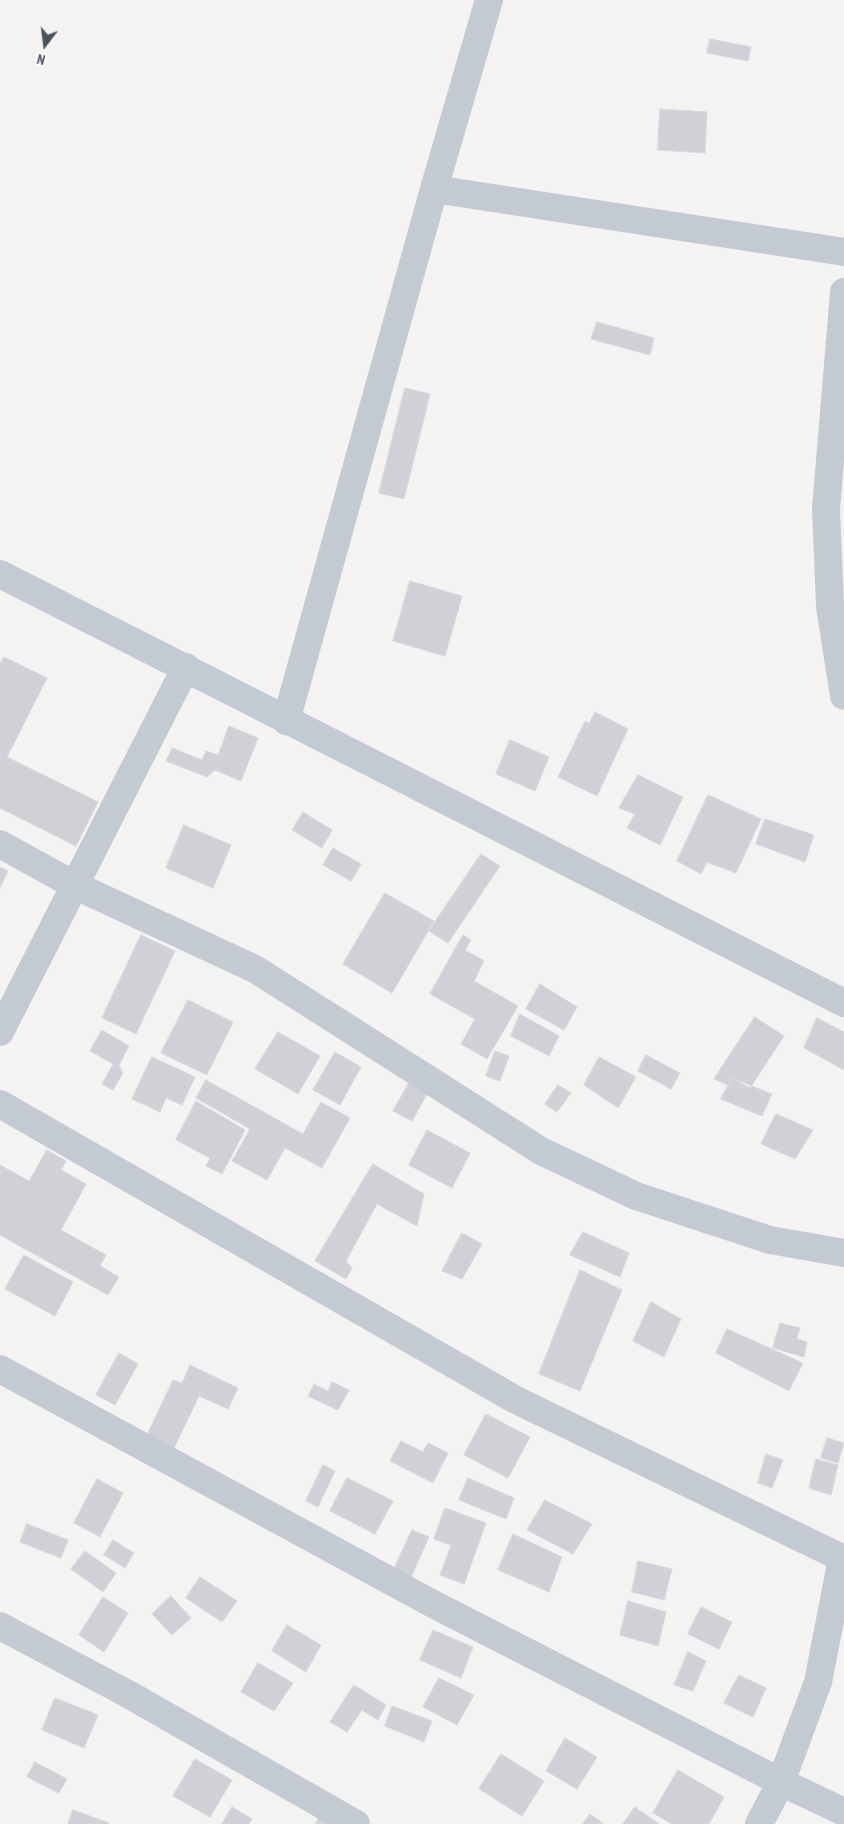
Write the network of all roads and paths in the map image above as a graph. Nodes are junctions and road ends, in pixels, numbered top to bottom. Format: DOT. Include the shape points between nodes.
graph roads {
  1 [pos="489,0"];
  2 [pos="434,189"];
  3 [pos="844,252"];
  4 [pos="844,292"];
  5 [pos="838,408"];
  6 [pos="0,574"];
  7 [pos="186,667"];
  8 [pos="844,696"];
  9 [pos="286,721"];
  10 [pos="0,844"];
  11 [pos="74,885"];
  12 [pos="844,1003"];
  13 [pos="0,1032"];
  14 [pos="0,1104"];
  15 [pos="844,1253"];
  16 [pos="0,1369"];
  17 [pos="843,1559"];
  18 [pos="0,1626"];
  19 [pos="781,1782"];
  20 [pos="844,1812"];
  21 [pos="356,1824"];
  22 [pos="759,1824"];
  1 -- 2 [label="street"];
  2 -- 3 [label="street"];
  2 -- 9 [label="street"];
  4 -- 5 [label="street"];
  5 -- 8 [label="street" via="826,509 830,606"];
  6 -- 7 [label="street"];
  7 -- 9 [label="street"];
  7 -- 11 [label="street"];
  9 -- 12 [label="street"];
  10 -- 11 [label="street"];
  11 -- 13 [label="street"];
  11 -- 15 [label="street" via="255,970 532,1146 558,1159 636,1196 761,1237"];
  14 -- 17 [label="street" via="516,1400"];
  16 -- 19 [label="street" via="433,1604"];
  17 -- 19 [label="street" via="818,1682"];
  18 -- 21 [label="street" via="128,1694"];
  19 -- 20 [label="street"];
  19 -- 22 [label="street"];
}
